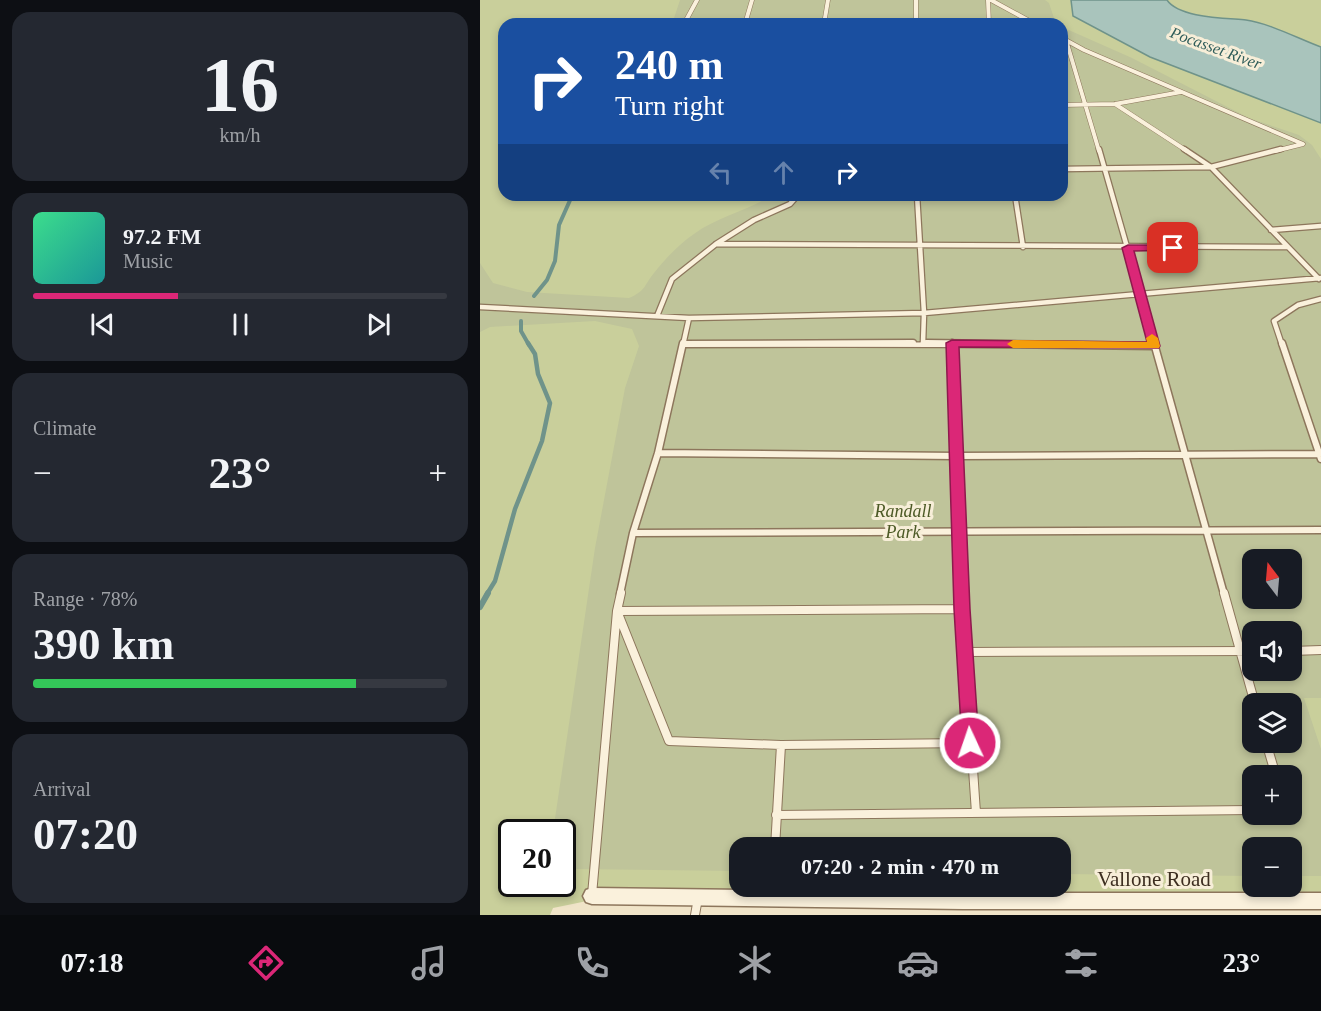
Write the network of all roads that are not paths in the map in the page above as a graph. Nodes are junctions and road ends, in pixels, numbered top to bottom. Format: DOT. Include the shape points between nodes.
graph roads {
  1 [pos="697,0"];
  2 [pos="752,0"];
  3 [pos="828,0"];
  4 [pos="916,0"];
  5 [pos="989,0"];
  6 [pos="687,18"];
  7 [pos="747,18"];
  8 [pos="825,18"];
  9 [pos="916,18"];
  10 [pos="989,18"];
  11 [pos="1024,18"];
  12 [pos="1068,41"];
  13 [pos="1068,57"];
  14 [pos="1182,92"];
  15 [pos="1115,104"];
  16 [pos="1068,105"];
  17 [pos="1086,105"];
  18 [pos="1211,167"];
  19 [pos="1068,169"];
  20 [pos="1105,169"];
  21 [pos="793,201"];
  22 [pos="917,201"];
  23 [pos="1016,201"];
  24 [pos="1321,226"];
  25 [pos="1270,230"];
  26 [pos="716,244"];
  27 [pos="918,245"];
  28 [pos="1023,247"];
  29 [pos="1287,247"];
  30 [pos="1128,248"];
  31 [pos="1320,279"];
  32 [pos="1139,293"];
  33 [pos="1321,299"];
  34 [pos="480,307"];
  35 [pos="924,313"];
  36 [pos="657,316"];
  37 [pos="689,318"];
  38 [pos="923,343"];
  39 [pos="952,343"];
  40 [pos="683,344"];
  41 [pos="1154,346"];
  42 [pos="658,453"];
  43 [pos="1185,455"];
  44 [pos="956,456"];
  45 [pos="1320,457"];
  46 [pos="1321,530"];
  47 [pos="1207,531"];
  48 [pos="959,532"];
  49 [pos="633,533"];
  50 [pos="962,609"];
  51 [pos="617,611"];
  52 [pos="1240,651"];
  53 [pos="1302,651"];
  54 [pos="1321,651"];
  55 [pos="965,652"];
  56 [pos="1252,693"];
  57 [pos="970,743"];
  58 [pos="781,745"];
  59 [pos="1242,810"];
  60 [pos="976,813"];
  61 [pos="776,814"];
  62 [pos="775,837"];
  63 [pos="592,896"];
  64 [pos="750,897"];
  65 [pos="860,897"];
  66 [pos="1321,901"];
  67 [pos="697,906"];
  68 [pos="1097,908"];
  1 -- 6 [label="lane"];
  2 -- 7 [label="lane"];
  3 -- 8 [label="lane"];
  4 -- 9 [label="lane"];
  5 -- 10 [label="lane"];
  5 -- 11 [label="lane"];
  12 -- 14 [label="lane"];
  13 -- 17 [label="lane"];
  14 -- 15 [label="lane"];
  14 -- 18 [label="lane" via="1303,144"];
  15 -- 17 [label="lane"];
  15 -- 18 [label="lane"];
  16 -- 17 [label="lane"];
  17 -- 20 [label="lane"];
  18 -- 20 [label="lane"];
  18 -- 25 [label="lane"];
  19 -- 20 [label="lane"];
  20 -- 30 [label="lane"];
  21 -- 26 [label="lane"];
  22 -- 27 [label="lane"];
  23 -- 28 [label="lane"];
  24 -- 25 [label="lane"];
  25 -- 29 [label="lane"];
  26 -- 27 [label="lane"];
  26 -- 36 [label="lane" via="672,279"];
  27 -- 28 [label="lane"];
  27 -- 35 [label="lane"];
  28 -- 30 [label="lane"];
  29 -- 30 [label="lane"];
  29 -- 31 [label="lane"];
  30 -- 32 [label="lane"];
  31 -- 32 [label="lane"];
  32 -- 35 [label="lane"];
  32 -- 41 [label="lane"];
  33 -- 45 [label="lane" via="1298,305 1274,321"];
  34 -- 36 [label="lane"];
  35 -- 37 [label="lane"];
  35 -- 38 [label="lane"];
  36 -- 37 [label="lane"];
  37 -- 40 [label="lane"];
  38 -- 39 [label="lane"];
  38 -- 40 [label="lane"];
  39 -- 41 [label="lane"];
  39 -- 44 [label="lane"];
  40 -- 42 [label="lane"];
  41 -- 43 [label="lane"];
  42 -- 44 [label="lane"];
  42 -- 49 [label="lane"];
  43 -- 44 [label="lane"];
  43 -- 45 [label="lane"];
  43 -- 47 [label="lane"];
  44 -- 48 [label="lane"];
  46 -- 47 [label="lane"];
  47 -- 48 [label="lane"];
  47 -- 52 [label="lane"];
  48 -- 49 [label="lane"];
  48 -- 50 [label="lane"];
  49 -- 51 [label="lane"];
  50 -- 51 [label="lane"];
  50 -- 55 [label="lane"];
  51 -- 58 [label="lane" via="669,741"];
  51 -- 63 [label="lane"];
  52 -- 55 [label="lane"];
  52 -- 56 [label="lane"];
  53 -- 54 [label="lane"];
  55 -- 57 [label="lane"];
  57 -- 58 [label="lane"];
  57 -- 60 [label="lane"];
  58 -- 61 [label="lane"];
  59 -- 60 [label="lane"];
  60 -- 61 [label="lane"];
  61 -- 62 [label="lane"];
  63 -- 67 [label="street, Vallone Road"];
  64 -- 67 [label="street, Vallone Road"];
  65 -- 68 [label="street, Vallone Road"];
  66 -- 68 [label="street, Vallone Road"];
}
